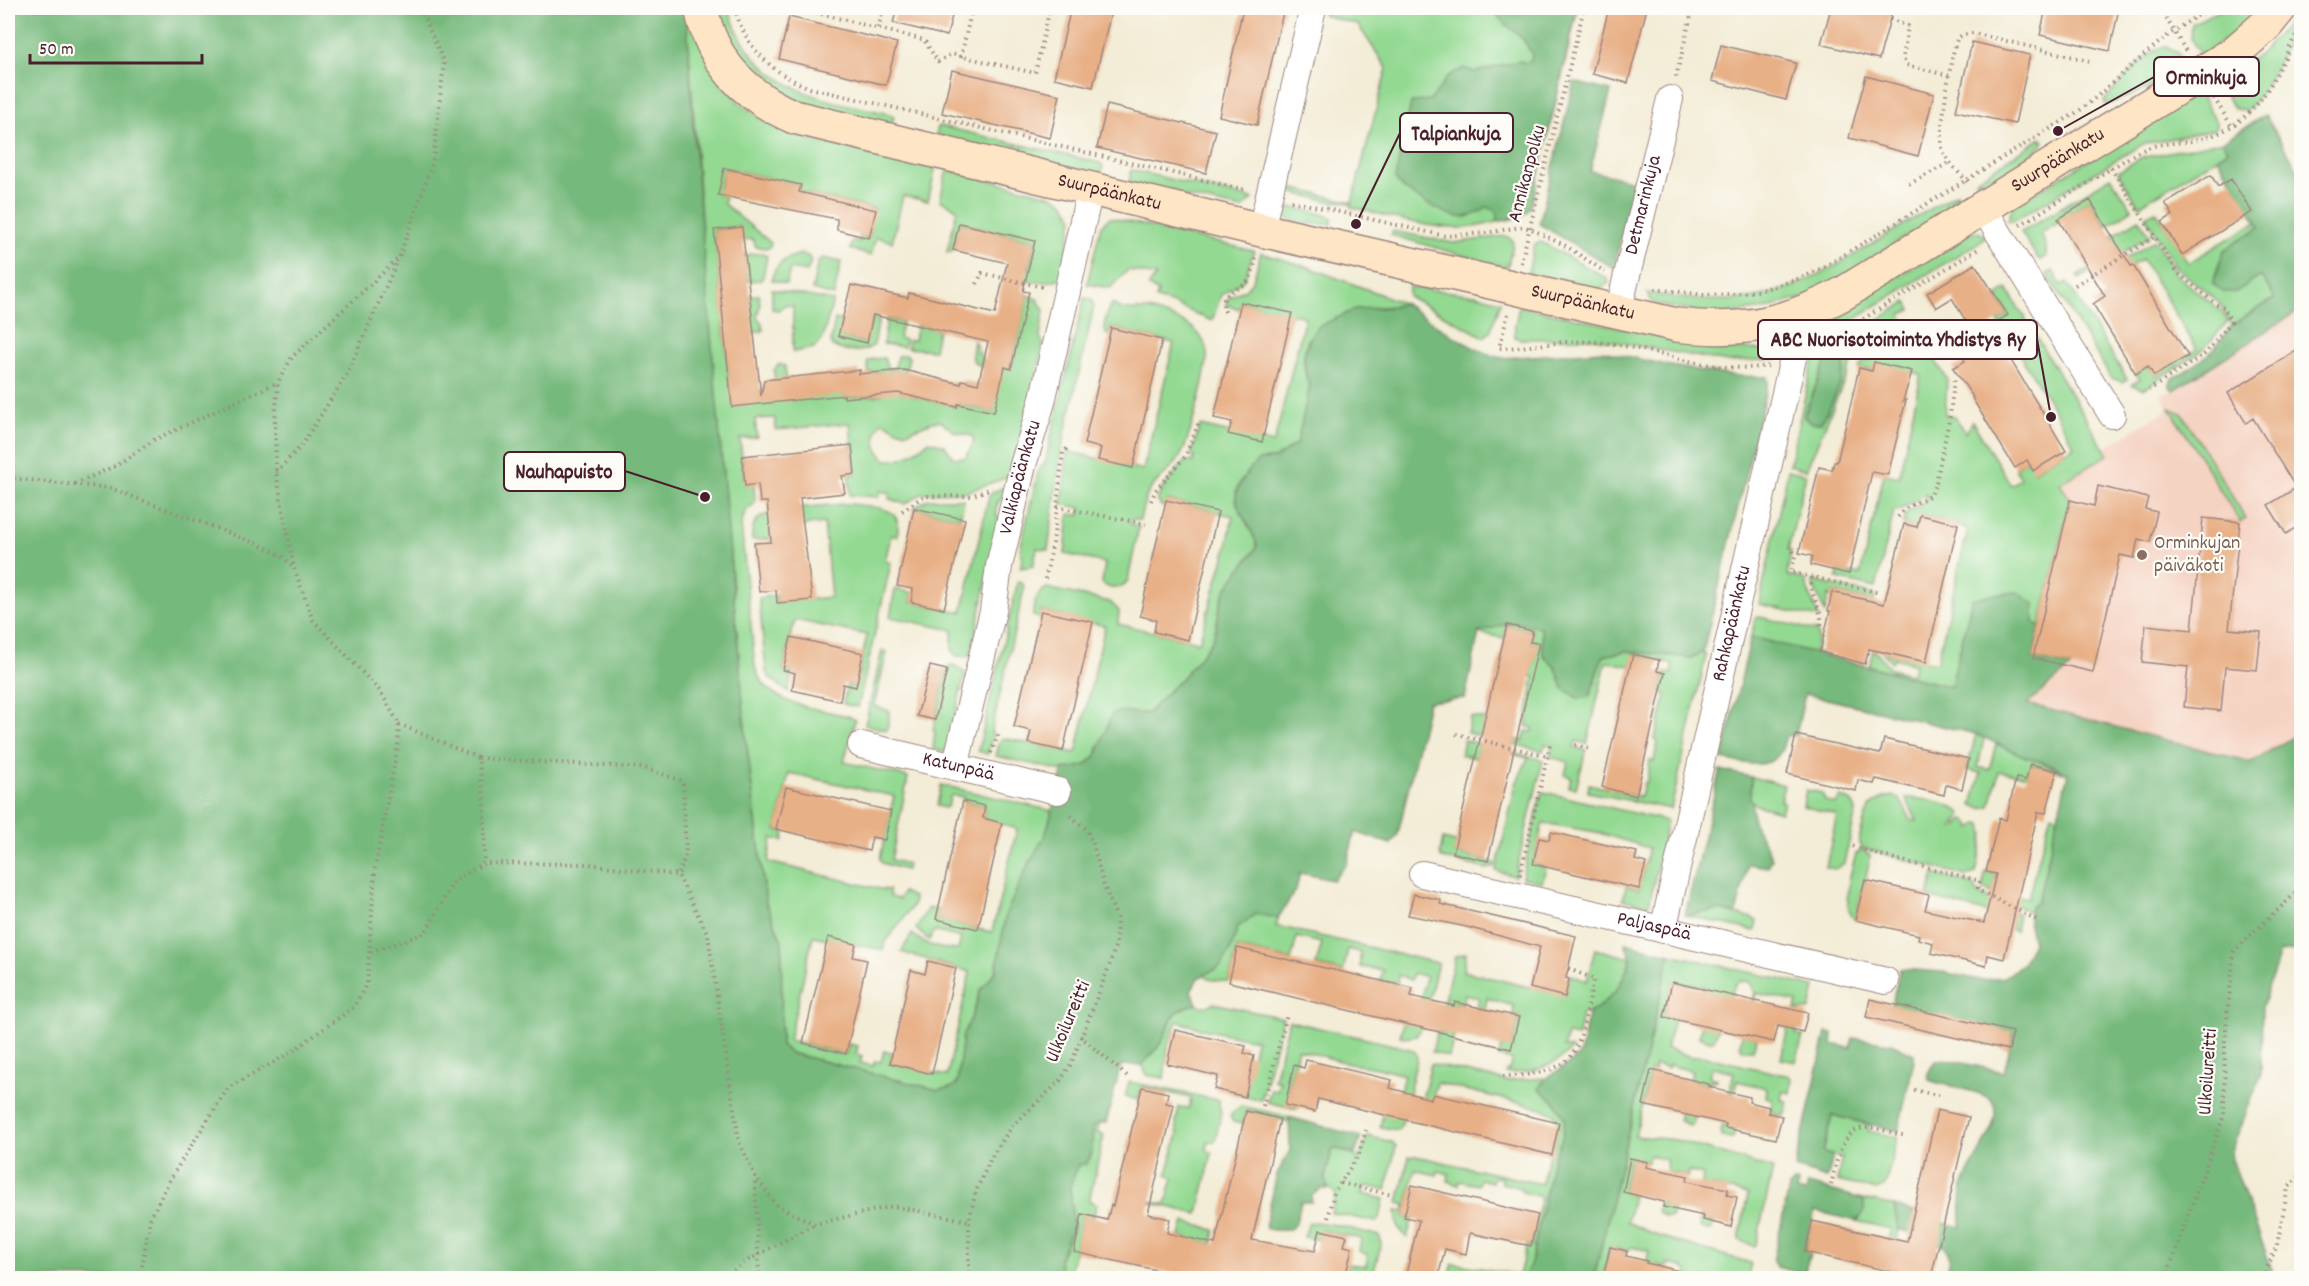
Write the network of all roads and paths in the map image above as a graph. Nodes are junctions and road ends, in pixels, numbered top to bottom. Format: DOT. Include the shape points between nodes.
graph roads {
  1 [pos="420,8"];
  2 [pos="701,8"];
  3 [pos="735,8"];
  4 [pos="798,8"];
  5 [pos="884,8"];
  6 [pos="972,8"];
  7 [pos="1050,8"];
  8 [pos="1313,8"];
  9 [pos="1584,8"];
  10 [pos="1693,8"];
  11 [pos="2160,8"];
  12 [pos="2212,8"];
  13 [pos="2280,8"];
  14 [pos="1890,19"];
  15 [pos="2301,25"];
  16 [pos="878,28"];
  17 [pos="2174,31"];
  18 [pos="961,57"];
  19 [pos="2191,60"];
  20 [pos="2090,61"];
  21 [pos="1950,76"];
  22 [pos="2214,97"];
  23 [pos="1670,99"];
  24 [pos="2231,125"];
  25 [pos="1951,162"];
  26 [pos="2111,168"];
  27 [pos="1965,180"];
  28 [pos="1909,183"];
  29 [pos="1090,190"];
  30 [pos="1269,196"];
  31 [pos="1983,207"];
  32 [pos="1529,228"];
  33 [pos="2015,228"];
  34 [pos="2156,236"];
  35 [pos="1260,239"];
  36 [pos="1987,244"];
  37 [pos="399,258"];
  38 [pos="1626,280"];
  39 [pos="977,284"];
  40 [pos="1031,284"];
  41 [pos="2075,285"];
  42 [pos="1514,288"];
  43 [pos="1225,312"];
  44 [pos="1618,312"];
  45 [pos="1790,318"];
  46 [pos="1847,329"];
  47 [pos="1812,349"];
  48 [pos="1864,356"];
  49 [pos="1775,365"];
  50 [pos="1954,379"];
  51 [pos="278,382"];
  52 [pos="2149,390"];
  53 [pos="2112,415"];
  54 [pos="1199,422"];
  55 [pos="1070,446"];
  56 [pos="1185,457"];
  57 [pos="1193,459"];
  58 [pos="276,472"];
  59 [pos="8,478"];
  60 [pos="1020,480"];
  61 [pos="73,484"];
  62 [pos="1151,501"];
  63 [pos="1057,507"];
  64 [pos="902,512"];
  65 [pos="1898,517"];
  66 [pos="1146,524"];
  67 [pos="1793,551"];
  68 [pos="294,568"];
  69 [pos="1811,577"];
  70 [pos="1045,579"];
  71 [pos="1880,593"];
  72 [pos="1821,626"];
  73 [pos="399,724"];
  74 [pos="999,733"];
  75 [pos="1456,734"];
  76 [pos="861,745"];
  77 [pos="1550,745"];
  78 [pos="1575,745"];
  79 [pos="1591,749"];
  80 [pos="1547,756"];
  81 [pos="478,758"];
  82 [pos="989,759"];
  83 [pos="955,767"];
  84 [pos="1060,800"];
  85 [pos="1853,846"];
  86 [pos="484,863"];
  87 [pos="1422,874"];
  88 [pos="678,875"];
  89 [pos="1518,881"];
  90 [pos="2301,888"];
  91 [pos="2037,920"];
  92 [pos="1663,930"];
  93 [pos="370,952"];
  94 [pos="1564,967"];
  95 [pos="1886,981"];
  96 [pos="1287,1015"];
  97 [pos="1080,1036"];
  98 [pos="1127,1076"];
  99 [pos="1503,1076"];
  100 [pos="1914,1090"];
  101 [pos="1942,1096"];
  102 [pos="1263,1106"];
  103 [pos="1366,1130"];
  104 [pos="1903,1135"];
  105 [pos="2301,1174"];
  106 [pos="755,1176"];
  107 [pos="1341,1183"];
  108 [pos="1832,1185"];
  109 [pos="1392,1195"];
  110 [pos="1328,1218"];
  111 [pos="969,1221"];
  112 [pos="815,1224"];
  113 [pos="758,1256"];
  114 [pos="140,1278"];
  115 [pos="724,1278"];
  116 [pos="759,1278"];
  117 [pos="969,1278"];
  118 [pos="2166,1278"];
  119 [pos="2264,1278"];
  1 -- 37 [label="path" via="444,62 433,161"];
  2 -- 29 [label="street, Suurpäänkatu" via="714,48 742,85 777,110 810,123"];
  3 -- 30 [label="path" via="743,31 763,60 783,76 810,88"];
  4 -- 16 [label="path"];
  5 -- 16 [label="path"];
  6 -- 18 [label="path"];
  7 -- 18 [label="path" via="1035,73"];
  8 -- 30 [label="street"];
  9 -- 32 [label="path, Annikanpolku"];
  10 -- 23 [label="path"];
  11 -- 17 [label="path"];
  12 -- 17 [label="path"];
  13 -- 31 [label="street, Suurpäänkatu" via="2234,53"];
  14 -- 21 [label="path" via="1908,26 1903,58 1906,65"];
  15 -- 24 [label="path" via="2255,110"];
  16 -- 18 [label="path" via="924,40 938,62 951,54"];
  17 -- 19 [label="path"];
  17 -- 27 [label="path" via="2079,111"];
  20 -- 21 [label="path" via="1974,33 1964,34 1958,38"];
  21 -- 25 [label="path" via="1942,138"];
  22 -- 24 [label="path"];
  23 -- 38 [label="street, Detmarinkuja"];
  24 -- 26 [label="path" via="2203,139 2156,145"];
  25 -- 27 [label="path"];
  25 -- 28 [label="path"];
  26 -- 33 [label="path"];
  26 -- 34 [label="path"];
  27 -- 31 [label="path"];
  27 -- 38 [label="path" via="1824,267 1774,287 1705,295 1650,288"];
  29 -- 35 [label="street, Suurpäänkatu"];
  29 -- 60 [label="street, Valkiapäänkatu" via="1042,402"];
  30 -- 32 [label="path" via="1445,236"];
  30 -- 35 [label="street"];
  31 -- 45 [label="street, Suurpäänkatu" via="1844,293"];
  31 -- 53 [label="street"];
  32 -- 38 [label="path" via="1566,246 1611,276"];
  32 -- 42 [label="path, Annikanpolku"];
  34 -- 41 [label="path"];
  34 -- 52 [label="path" via="2178,273 2224,307 2230,322 2205,354"];
  35 -- 42 [label="street, Suurpäänkatu"];
  35 -- 43 [label="path" via="1250,278 1224,300"];
  36 -- 46 [label="path"];
  37 -- 51 [label="path" via="292,357"];
  37 -- 58 [label="path" via="347,375 302,445"];
  38 -- 44 [label="street, Detmarinkuja"];
  39 -- 40 [label="path" via="982,273"];
  42 -- 44 [label="street, Suurpäänkatu"];
  42 -- 49 [label="path, Annikanpolku" via="1499,348 1594,342 1707,365"];
  44 -- 45 [label="street, Suurpäänkatu" via="1703,328 1752,327"];
  45 -- 92 [label="street, Rahkapäänkatu" via="1793,358"];
  46 -- 47 [label="path"];
  46 -- 48 [label="path"];
  50 -- 65 [label="path" via="1936,483 1930,495"];
  51 -- 58 [label="path"];
  51 -- 61 [label="path" via="154,440 115,466"];
  54 -- 56 [label="path"];
  55 -- 63 [label="path" via="1064,452"];
  56 -- 57 [label="path"];
  56 -- 62 [label="path" via="1155,490"];
  58 -- 68 [label="path"];
  59 -- 61 [label="path"];
  60 -- 64 [label="path" via="971,496 924,496"];
  60 -- 83 [label="street, Valkiapäänkatu"];
  61 -- 68 [label="path" via="110,488 221,530 281,555"];
  63 -- 66 [label="path"];
  63 -- 70 [label="path"];
  67 -- 69 [label="path" via="1791,572"];
  68 -- 73 [label="path" via="313,620 380,691"];
  69 -- 71 [label="path"];
  69 -- 72 [label="path" via="1812,592 1822,614"];
  73 -- 81 [label="path"];
  73 -- 93 [label="path" via="375,868"];
  74 -- 82 [label="path"];
  75 -- 80 [label="path"];
  76 -- 83 [label="street, Katunpää"];
  77 -- 80 [label="path"];
  78 -- 79 [label="path"];
  80 -- 89 [label="path"];
  81 -- 86 [label="path" via="484,796"];
  81 -- 88 [label="path" via="644,768 683,781 686,855"];
  83 -- 84 [label="street, Katunpää"];
  84 -- 97 [label="path, Ulkoilureitti" via="1087,830 1118,918 1110,964"];
  85 -- 91 [label="path" via="1980,881 1980,891"];
  86 -- 88 [label="path" via="586,864"];
  86 -- 93 [label="path" via="454,881 425,933"];
  87 -- 92 [label="street, Paljaspää"];
  88 -- 106 [label="path" via="708,935 739,1142"];
  90 -- 118 [label="path, Ulkoilureitti" via="2235,951 2225,1039 2224,1115"];
  92 -- 95 [label="street, Paljaspää"];
  93 -- 114 [label="path" via="367,983 354,1008 290,1053 228,1088 170,1179 150,1219"];
  94 -- 99 [label="path" via="1594,979 1576,1047 1570,1057 1554,1067 1526,1076"];
  96 -- 102 [label="path"];
  97 -- 98 [label="path"];
  97 -- 111 [label="path, Ulkoilureitti" via="1071,1064 1060,1081 1012,1126 990,1158"];
  100 -- 101 [label="path"];
  103 -- 107 [label="path" via="1359,1154"];
  104 -- 108 [label="path" via="1869,1128 1858,1130 1841,1149"];
  105 -- 119 [label="path" via="2288,1188 2277,1245"];
  106 -- 112 [label="path" via="777,1206"];
  106 -- 113 [label="path"];
  107 -- 109 [label="path"];
  107 -- 110 [label="path" via="1334,1193"];
  111 -- 112 [label="path" via="893,1206"];
  111 -- 117 [label="path, Ulkoilureitti"];
  112 -- 113 [label="path"];
  113 -- 115 [label="path"];
  113 -- 116 [label="path"];
}
